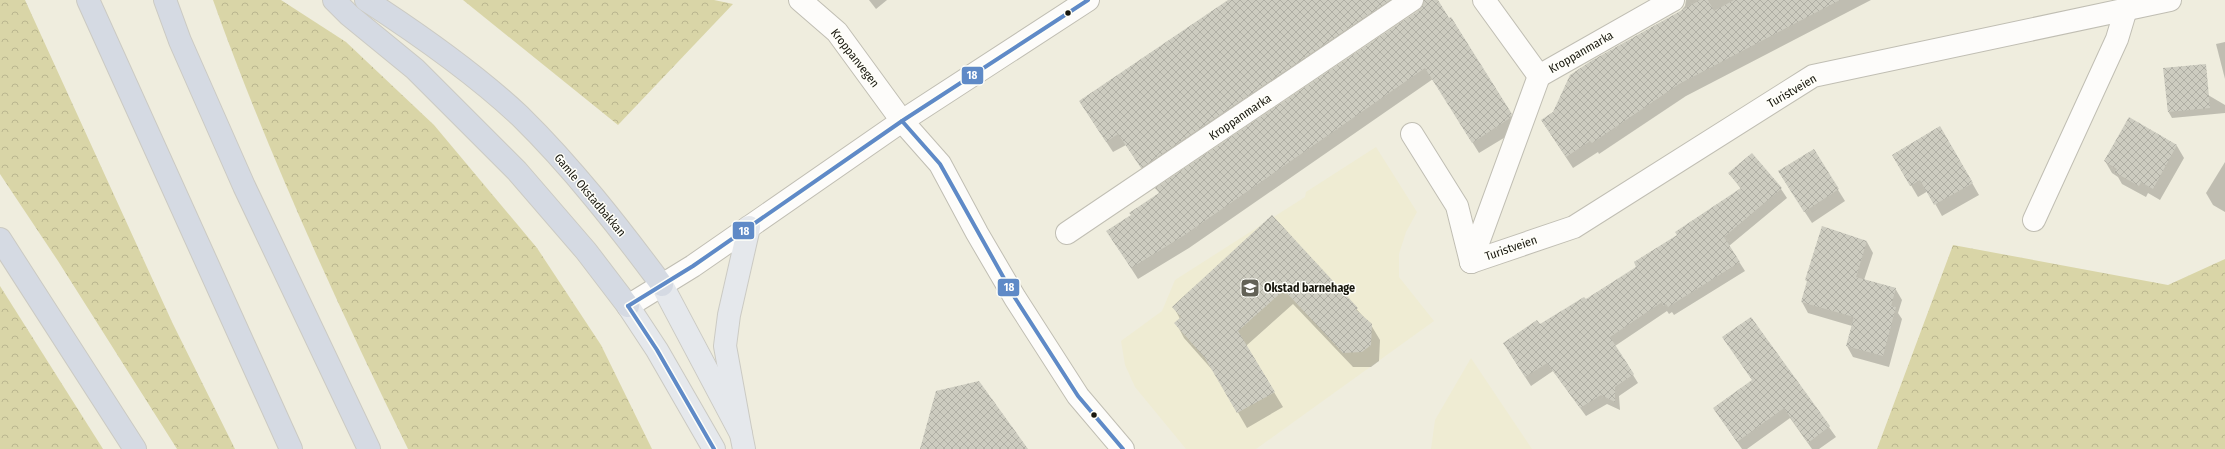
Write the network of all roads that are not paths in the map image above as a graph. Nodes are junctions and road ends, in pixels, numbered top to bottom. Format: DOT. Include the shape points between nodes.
graph roads {
  1 [pos="88,0"];
  2 [pos="165,0"];
  3 [pos="334,0"];
  4 [pos="366,0"];
  5 [pos="802,0"];
  6 [pos="1088,0"];
  7 [pos="1412,0"];
  8 [pos="1484,0"];
  9 [pos="1673,0"];
  10 [pos="2170,0"];
  11 [pos="1637,8"];
  12 [pos="2126,9"];
  13 [pos="1539,76"];
  14 [pos="902,121"];
  15 [pos="1412,134"];
  16 [pos="2034,220"];
  17 [pos="750,227"];
  18 [pos="1067,233"];
  19 [pos="0,239"];
  20 [pos="1471,262"];
  21 [pos="662,285"];
  22 [pos="628,306"];
  23 [pos="743,441"];
  24 [pos="135,449"];
  25 [pos="291,449"];
  26 [pos="369,449"];
  27 [pos="714,449"];
  28 [pos="1122,449"];
  1 -- 25 [label="highway"];
  2 -- 26 [label="highway" via="180,41 244,186"];
  3 -- 22 [label="highway" via="348,15 415,69 517,171 586,251"];
  4 -- 21 [label="highway, Gamle Okstadbakkan" via="433,44 520,116 575,175"];
  5 -- 14 [label="street, Kroppanvegen" via="837,32"];
  6 -- 14 [label="street"];
  7 -- 18 [label="street, Kroppanmarka"];
  8 -- 13 [label="street, Kroppanmarka"];
  9 -- 11 [label="street, Kroppanmarka"];
  10 -- 12 [label="street, Turistveien"];
  11 -- 13 [label="street, Kroppanmarka"];
  12 -- 16 [label="street" via="2117,39"];
  12 -- 20 [label="street, Turistveien" via="1813,76 1574,227"];
  13 -- 20 [label="street"];
  14 -- 17 [label="street"];
  14 -- 28 [label="street, Kroppanvegen" via="940,164 1015,298 1078,396"];
  15 -- 20 [label="street" via="1457,206"];
  17 -- 21 [label="street"];
  17 -- 23 [label="main road" via="729,315 725,346"];
  19 -- 24 [label="highway"];
  21 -- 22 [label="street"];
  21 -- 23 [label="main road, Gamle Okstadbakkan" via="688,330"];
  22 -- 27 [label="main road" via="657,350"];
}
